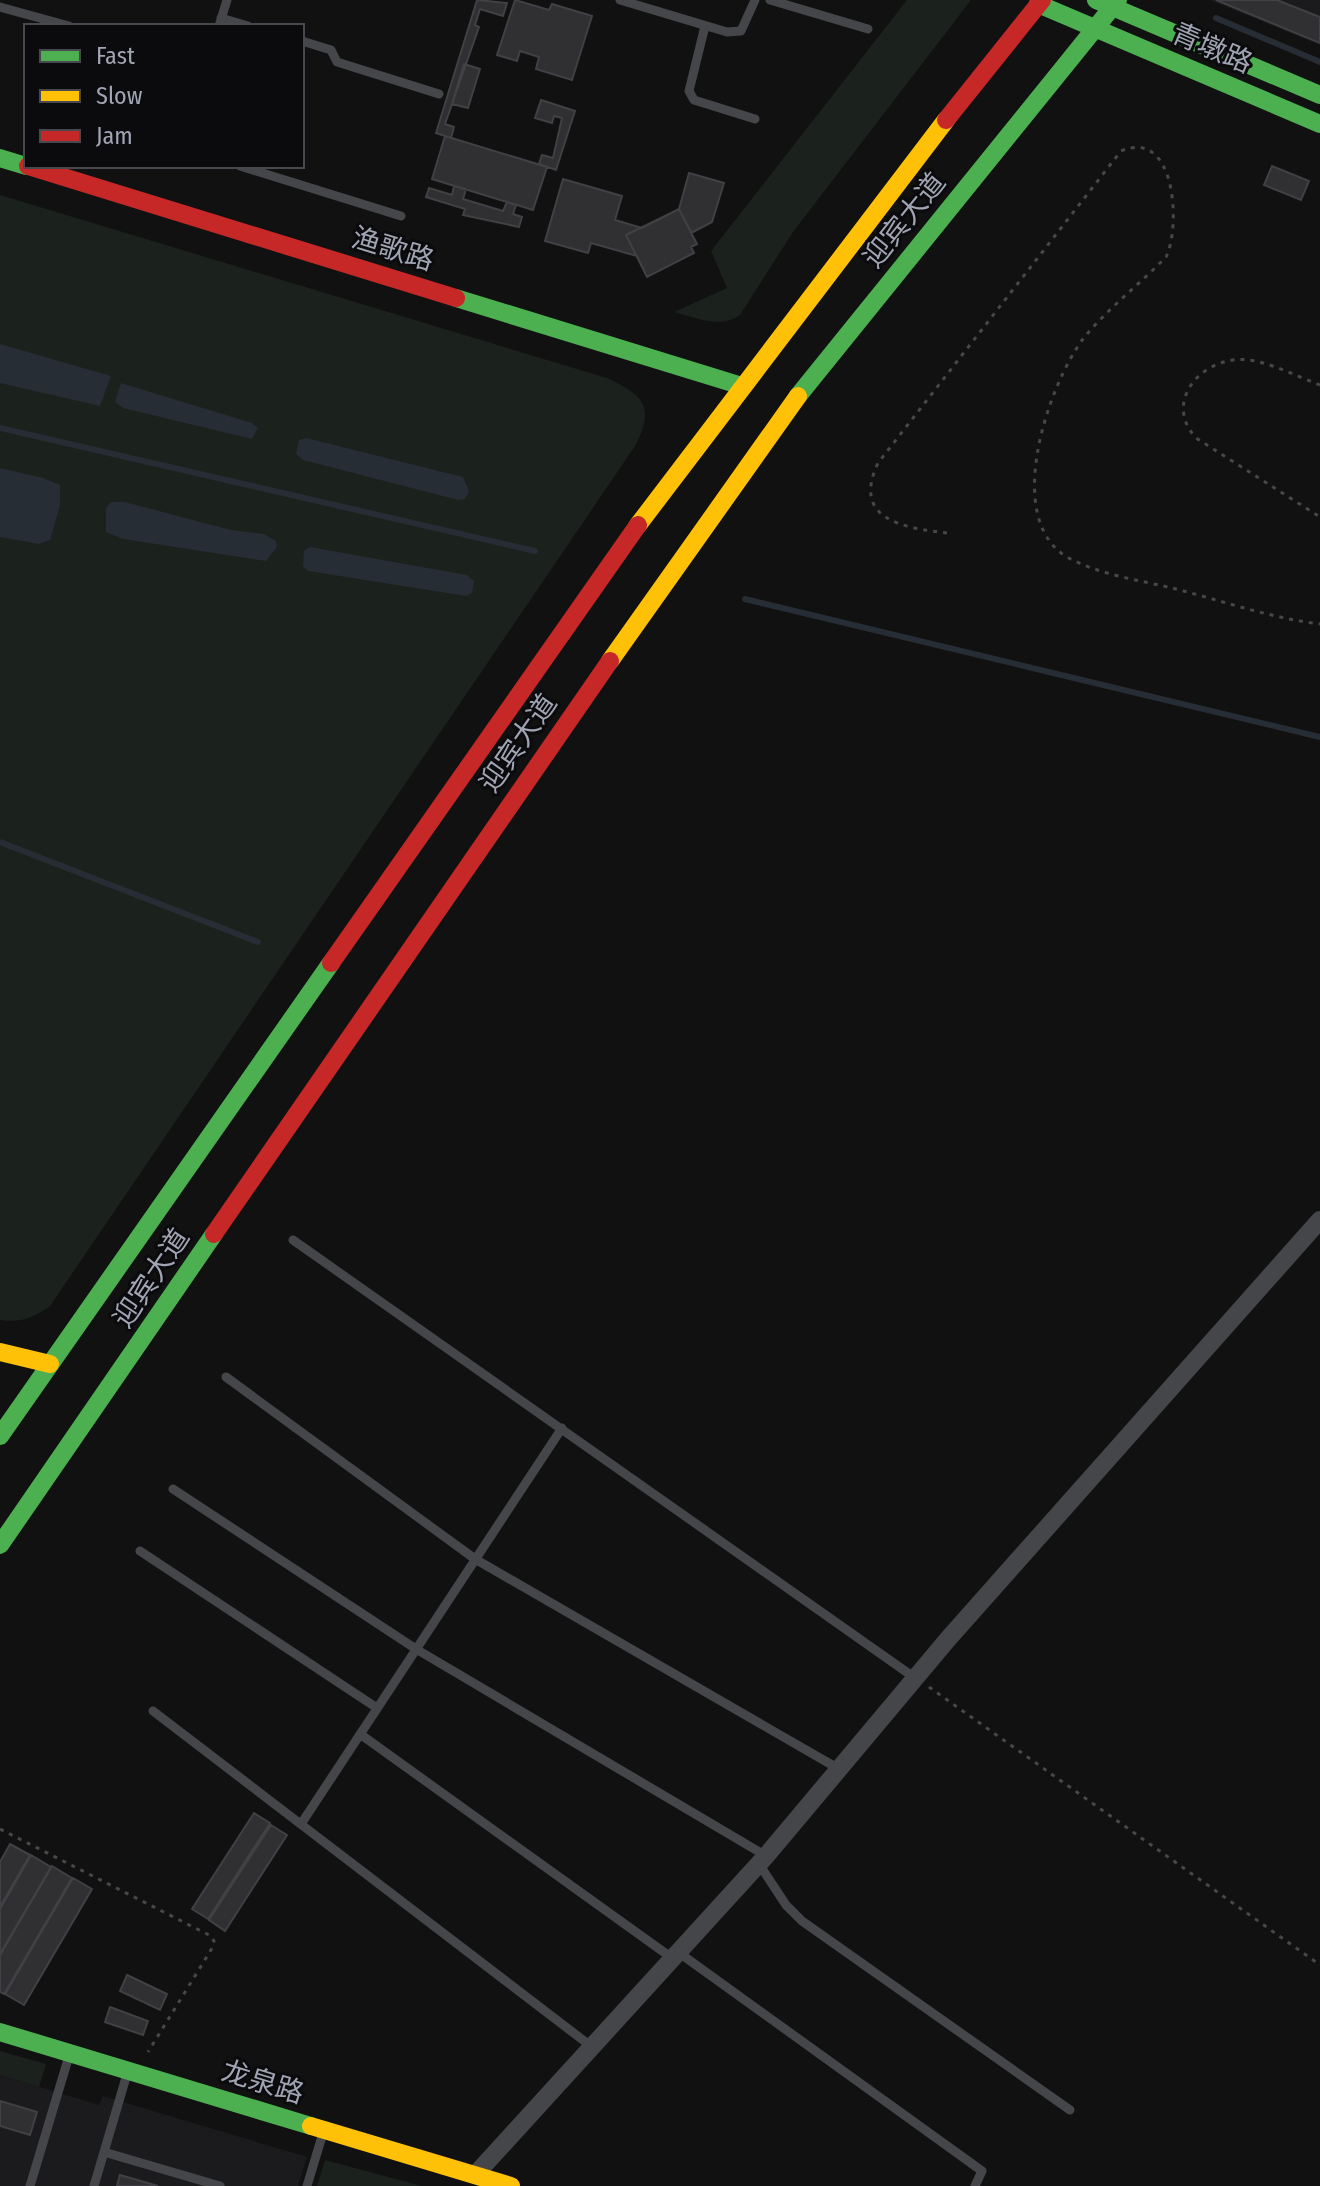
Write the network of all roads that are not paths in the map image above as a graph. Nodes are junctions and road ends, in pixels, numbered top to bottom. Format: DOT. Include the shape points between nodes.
graph roads {
  1 [pos="227,0"];
  2 [pos="620,0"];
  3 [pos="755,0"];
  4 [pos="770,0"];
  5 [pos="1040,2"];
  6 [pos="1109,2"];
  7 [pos="0,7"];
  8 [pos="220,22"];
  9 [pos="62,24"];
  10 [pos="705,26"];
  11 [pos="1094,28"];
  12 [pos="868,29"];
  13 [pos="304,42"];
  14 [pos="439,94"];
  15 [pos="1320,95"];
  16 [pos="755,119"];
  17 [pos="1320,124"];
  18 [pos="0,158"];
  19 [pos="24,165"];
  20 [pos="34,168"];
  21 [pos="246,168"];
  22 [pos="401,216"];
  23 [pos="742,386"];
  24 [pos="1320,1220"];
  25 [pos="293,1240"];
  26 [pos="0,1352"];
  27 [pos="50,1364"];
  28 [pos="226,1377"];
  29 [pos="562,1428"];
  30 [pos="0,1436"];
  31 [pos="173,1489"];
  32 [pos="0,1545"];
  33 [pos="140,1551"];
  34 [pos="475,1559"];
  35 [pos="416,1649"];
  36 [pos="916,1678"];
  37 [pos="377,1708"];
  38 [pos="153,1711"];
  39 [pos="360,1734"];
  40 [pos="841,1770"];
  41 [pos="301,1824"];
  42 [pos="762,1860"];
  43 [pos="675,1955"];
  44 [pos="0,2032"];
  45 [pos="592,2047"];
  46 [pos="70,2053"];
  47 [pos="132,2072"];
  48 [pos="1070,2110"];
  49 [pos="324,2130"];
  50 [pos="104,2152"];
  51 [pos="475,2175"];
  52 [pos="30,2186"];
  53 [pos="94,2186"];
  54 [pos="220,2186"];
  55 [pos="307,2186"];
  56 [pos="511,2186"];
  57 [pos="975,2186"];
  1 -- 8 [label="lane"];
  2 -- 10 [label="lane"];
  3 -- 10 [label="lane" via="741,31"];
  4 -- 12 [label="lane"];
  5 -- 11 [label="main road, 青墩路"];
  5 -- 23 [label="main road, 迎宾大道"];
  6 -- 11 [label="main road, 迎宾大道"];
  6 -- 15 [label="main road, 青墩路"];
  7 -- 9 [label="lane"];
  10 -- 16 [label="lane" via="689,91 694,100"];
  11 -- 17 [label="main road, 青墩路"];
  11 -- 32 [label="main road, 迎宾大道" via="790,407 536,765"];
  13 -- 14 [label="lane" via="331,50 337,62"];
  18 -- 19 [label="main road, 渔歌路"];
  20 -- 23 [label="main road, 渔歌路"];
  21 -- 22 [label="lane"];
  23 -- 27 [label="main road, 迎宾大道" via="633,532"];
  24 -- 36 [label="street"];
  25 -- 29 [label="lane"];
  26 -- 27 [label="main road"];
  27 -- 30 [label="main road, 迎宾大道"];
  28 -- 34 [label="lane"];
  29 -- 34 [label="lane"];
  29 -- 36 [label="lane"];
  31 -- 35 [label="lane"];
  33 -- 37 [label="lane"];
  34 -- 35 [label="lane"];
  34 -- 40 [label="lane"];
  35 -- 37 [label="lane"];
  35 -- 42 [label="lane"];
  36 -- 40 [label="street"];
  37 -- 39 [label="lane"];
  38 -- 41 [label="lane"];
  39 -- 41 [label="lane"];
  39 -- 43 [label="lane"];
  40 -- 42 [label="street"];
  41 -- 45 [label="lane"];
  42 -- 43 [label="street"];
  42 -- 48 [label="lane" via="786,1905 802,1921"];
  43 -- 45 [label="street"];
  43 -- 57 [label="lane" via="982,2171"];
  44 -- 46 [label="main road, 龙泉路"];
  45 -- 51 [label="street"];
  46 -- 47 [label="main road, 龙泉路"];
  46 -- 52 [label="lane"];
  47 -- 49 [label="main road, 龙泉路"];
  47 -- 50 [label="lane"];
  49 -- 51 [label="main road, 龙泉路"];
  49 -- 55 [label="lane"];
  50 -- 53 [label="lane"];
  50 -- 54 [label="lane"];
  51 -- 56 [label="main road, 龙泉路"];
}
